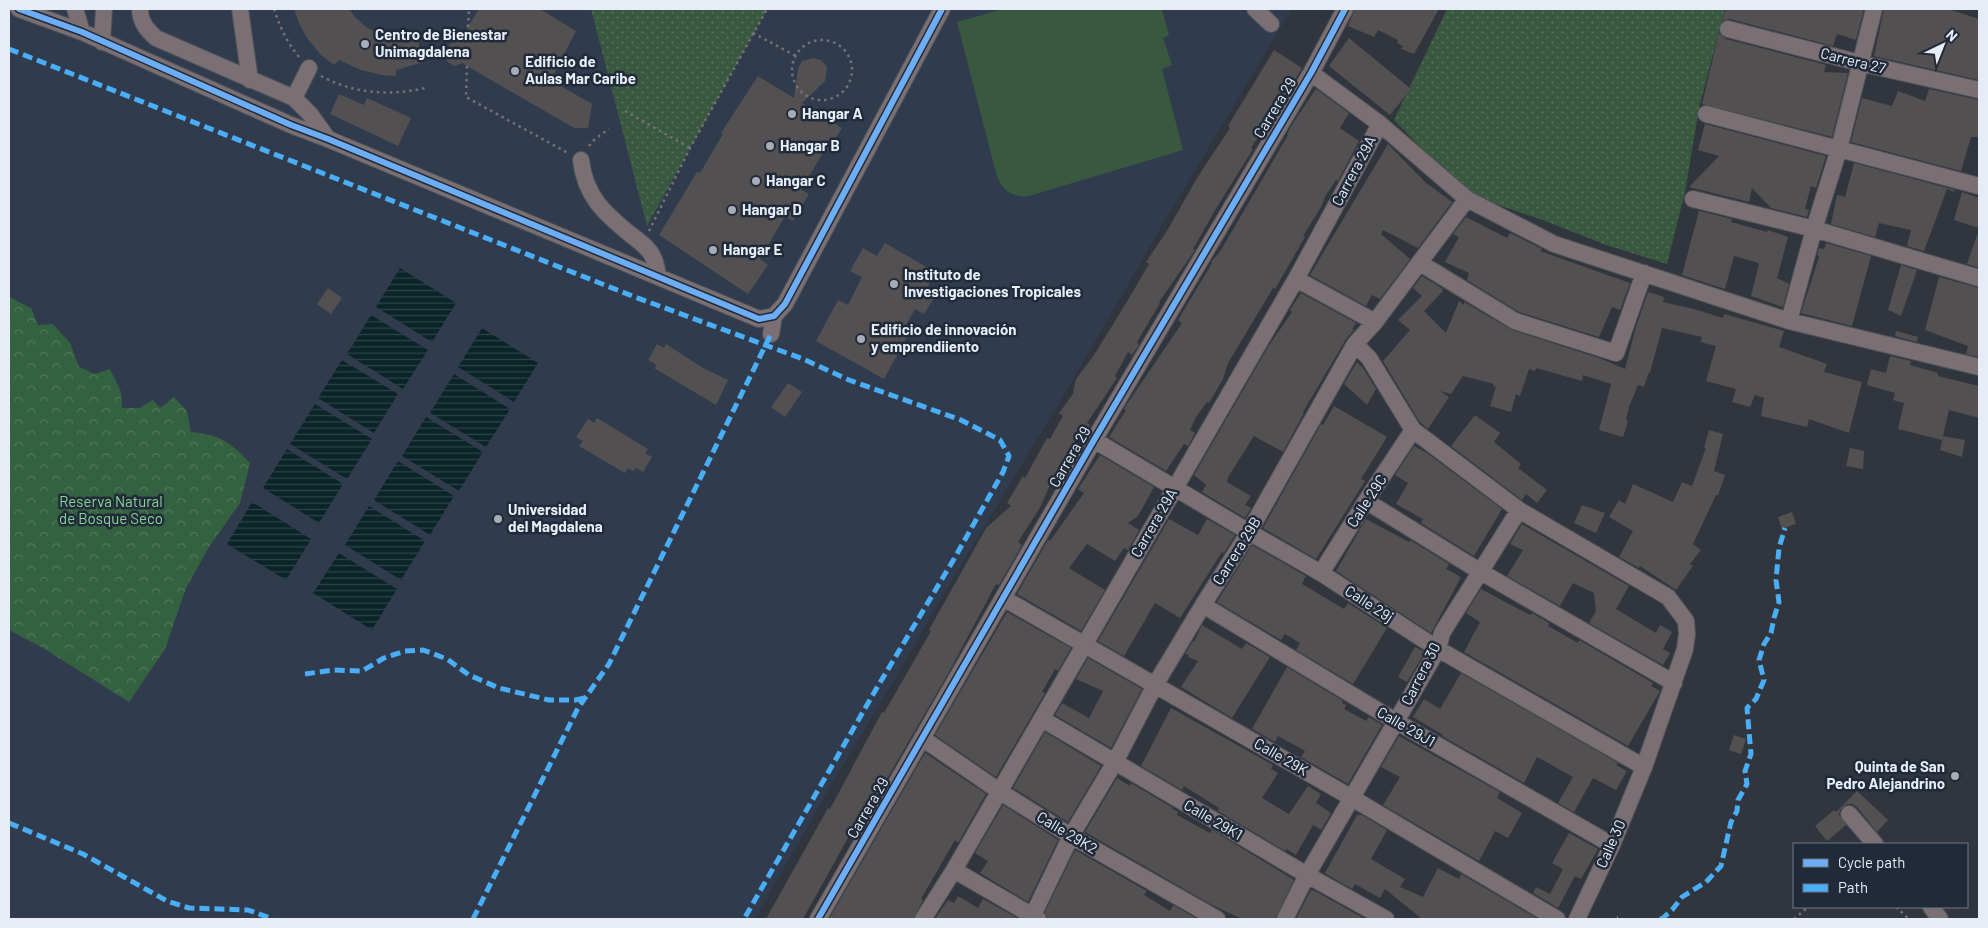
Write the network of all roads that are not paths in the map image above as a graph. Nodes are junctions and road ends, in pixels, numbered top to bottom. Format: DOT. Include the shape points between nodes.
graph roads {
  1 [pos="19,9"];
  2 [pos="75,9"];
  3 [pos="104,9"];
  4 [pos="140,9"];
  5 [pos="240,9"];
  6 [pos="942,9"];
  7 [pos="1255,9"];
  8 [pos="1345,9"];
  9 [pos="1874,9"];
  10 [pos="1271,24"];
  11 [pos="1728,29"];
  12 [pos="82,32"];
  13 [pos="102,42"];
  14 [pos="1860,63"];
  15 [pos="309,68"];
  16 [pos="1311,73"];
  17 [pos="250,80"];
  18 [pos="1979,90"];
  19 [pos="294,98"];
  20 [pos="1706,114"];
  21 [pos="1380,124"];
  22 [pos="328,139"];
  23 [pos="1839,149"];
  24 [pos="581,160"];
  25 [pos="1979,186"];
  26 [pos="1467,199"];
  27 [pos="1693,199"];
  28 [pos="1814,229"];
  29 [pos="1420,264"];
  30 [pos="1644,273"];
  31 [pos="658,276"];
  32 [pos="1979,278"];
  33 [pos="1296,279"];
  34 [pos="774,316"];
  35 [pos="1789,321"];
  36 [pos="1375,322"];
  37 [pos="771,334"];
  38 [pos="1355,344"];
  39 [pos="1979,367"];
  40 [pos="1414,430"];
  41 [pos="1094,440"];
  42 [pos="1174,487"];
  43 [pos="1366,501"];
  44 [pos="1519,510"];
  45 [pos="1250,532"];
  46 [pos="1481,572"];
  47 [pos="1322,573"];
  48 [pos="1003,598"];
  49 [pos="1203,605"];
  50 [pos="1085,645"];
  51 [pos="1438,649"];
  52 [pos="1674,683"];
  53 [pos="1155,685"];
  54 [pos="1042,719"];
  55 [pos="1397,722"];
  56 [pos="922,738"];
  57 [pos="1115,762"];
  58 [pos="1644,767"];
  59 [pos="999,791"];
  60 [pos="1352,798"];
  61 [pos="1849,814"];
  62 [pos="1071,836"];
  63 [pos="1874,843"];
  64 [pos="1612,845"];
  65 [pos="954,870"];
  66 [pos="1307,875"];
  67 [pos="1932,908"];
  68 [pos="1034,918"];
  69 [pos="818,919"];
  70 [pos="923,919"];
  71 [pos="1217,919"];
  72 [pos="1285,919"];
  73 [pos="1386,919"];
  74 [pos="1557,919"];
  75 [pos="1577,919"];
  76 [pos="1940,919"];
  1 -- 12 [label="street"];
  2 -- 12 [label="street"];
  3 -- 13 [label="street"];
  4 -- 17 [label="street" via="142,22 156,38"];
  5 -- 17 [label="street"];
  6 -- 34 [label="street" via="785,304"];
  7 -- 10 [label="street"];
  8 -- 16 [label="street, Carrera 29"];
  9 -- 14 [label="street"];
  11 -- 14 [label="street, Carrera 27"];
  12 -- 13 [label="street"];
  13 -- 22 [label="street"];
  14 -- 18 [label="street, Carrera 27"];
  14 -- 23 [label="street"];
  15 -- 19 [label="street"];
  16 -- 21 [label="street"];
  16 -- 41 [label="street, Carrera 29"];
  17 -- 19 [label="street"];
  19 -- 22 [label="street"];
  20 -- 23 [label="street"];
  21 -- 26 [label="street"];
  21 -- 33 [label="street, Carrera 29A"];
  22 -- 31 [label="street"];
  23 -- 25 [label="street"];
  23 -- 28 [label="street"];
  24 -- 31 [label="street" via="588,191 600,207 653,256"];
  26 -- 29 [label="street, Carrera 29B"];
  26 -- 30 [label="street" via="1554,244"];
  27 -- 28 [label="street"];
  28 -- 32 [label="street"];
  28 -- 35 [label="street"];
  29 -- 30 [label="street" via="1515,321 1616,353"];
  29 -- 36 [label="street, Carrera 29B"];
  30 -- 35 [label="street"];
  31 -- 34 [label="street" via="759,319"];
  33 -- 36 [label="street"];
  33 -- 42 [label="street, Carrera 29A"];
  34 -- 37 [label="street"];
  35 -- 39 [label="street"];
  36 -- 38 [label="street, Carrera 29B"];
  38 -- 40 [label="street" via="1369,358"];
  38 -- 45 [label="street, Carrera 29B"];
  40 -- 43 [label="street, Calle 29C"];
  40 -- 44 [label="street, Calle 30"];
  41 -- 42 [label="street, Calle 29j"];
  41 -- 48 [label="street, Carrera 29"];
  42 -- 45 [label="street, Calle 29j"];
  42 -- 50 [label="street, Carrera 29A"];
  43 -- 46 [label="street"];
  43 -- 47 [label="street, Calle 29C"];
  44 -- 46 [label="street, Carrera 30"];
  44 -- 52 [label="street, Calle 30" via="1668,596 1686,621 1687,634"];
  45 -- 47 [label="street, Calle 29j"];
  45 -- 49 [label="street, Carrera 29B"];
  46 -- 51 [label="street, Carrera 30" via="1442,633"];
  46 -- 52 [label="street"];
  47 -- 51 [label="street, Calle 29j"];
  48 -- 50 [label="street, Calle 29K"];
  48 -- 56 [label="street, Carrera 29"];
  49 -- 53 [label="street, Carrera 29B"];
  49 -- 55 [label="street, Calle 29J1"];
  50 -- 53 [label="street, Calle 29K"];
  50 -- 54 [label="street, Carrera 29A"];
  51 -- 55 [label="street, Carrera 30"];
  51 -- 58 [label="street, Calle 29j"];
  52 -- 58 [label="street, Calle 30"];
  53 -- 57 [label="street, Carrera 29B"];
  53 -- 60 [label="street, Calle 29K"];
  54 -- 57 [label="street, Calle 29K1"];
  54 -- 59 [label="street, Carrera 29A"];
  55 -- 60 [label="street, Carrera 30"];
  55 -- 64 [label="street, Calle 29J1"];
  56 -- 59 [label="street, Calle 29K2"];
  56 -- 69 [label="street, Carrera 29"];
  57 -- 62 [label="street, Carrera 29B"];
  57 -- 66 [label="street, Calle 29K1"];
  58 -- 64 [label="street, Calle 30"];
  59 -- 62 [label="street, Calle 29K2"];
  59 -- 65 [label="street, Carrera 29A"];
  60 -- 66 [label="street, Carrera 30"];
  60 -- 74 [label="street, Calle 29K"];
  61 -- 63 [label="street"];
  62 -- 68 [label="street, Carrera 29B"];
  62 -- 71 [label="street, Calle 29K2"];
  64 -- 75 [label="street, Calle 30"];
  65 -- 68 [label="street"];
  65 -- 70 [label="street, Carrera 29A"];
  66 -- 72 [label="street, Carrera 30"];
  66 -- 73 [label="street, Calle 29K1"];
  67 -- 76 [label="street"];
}
